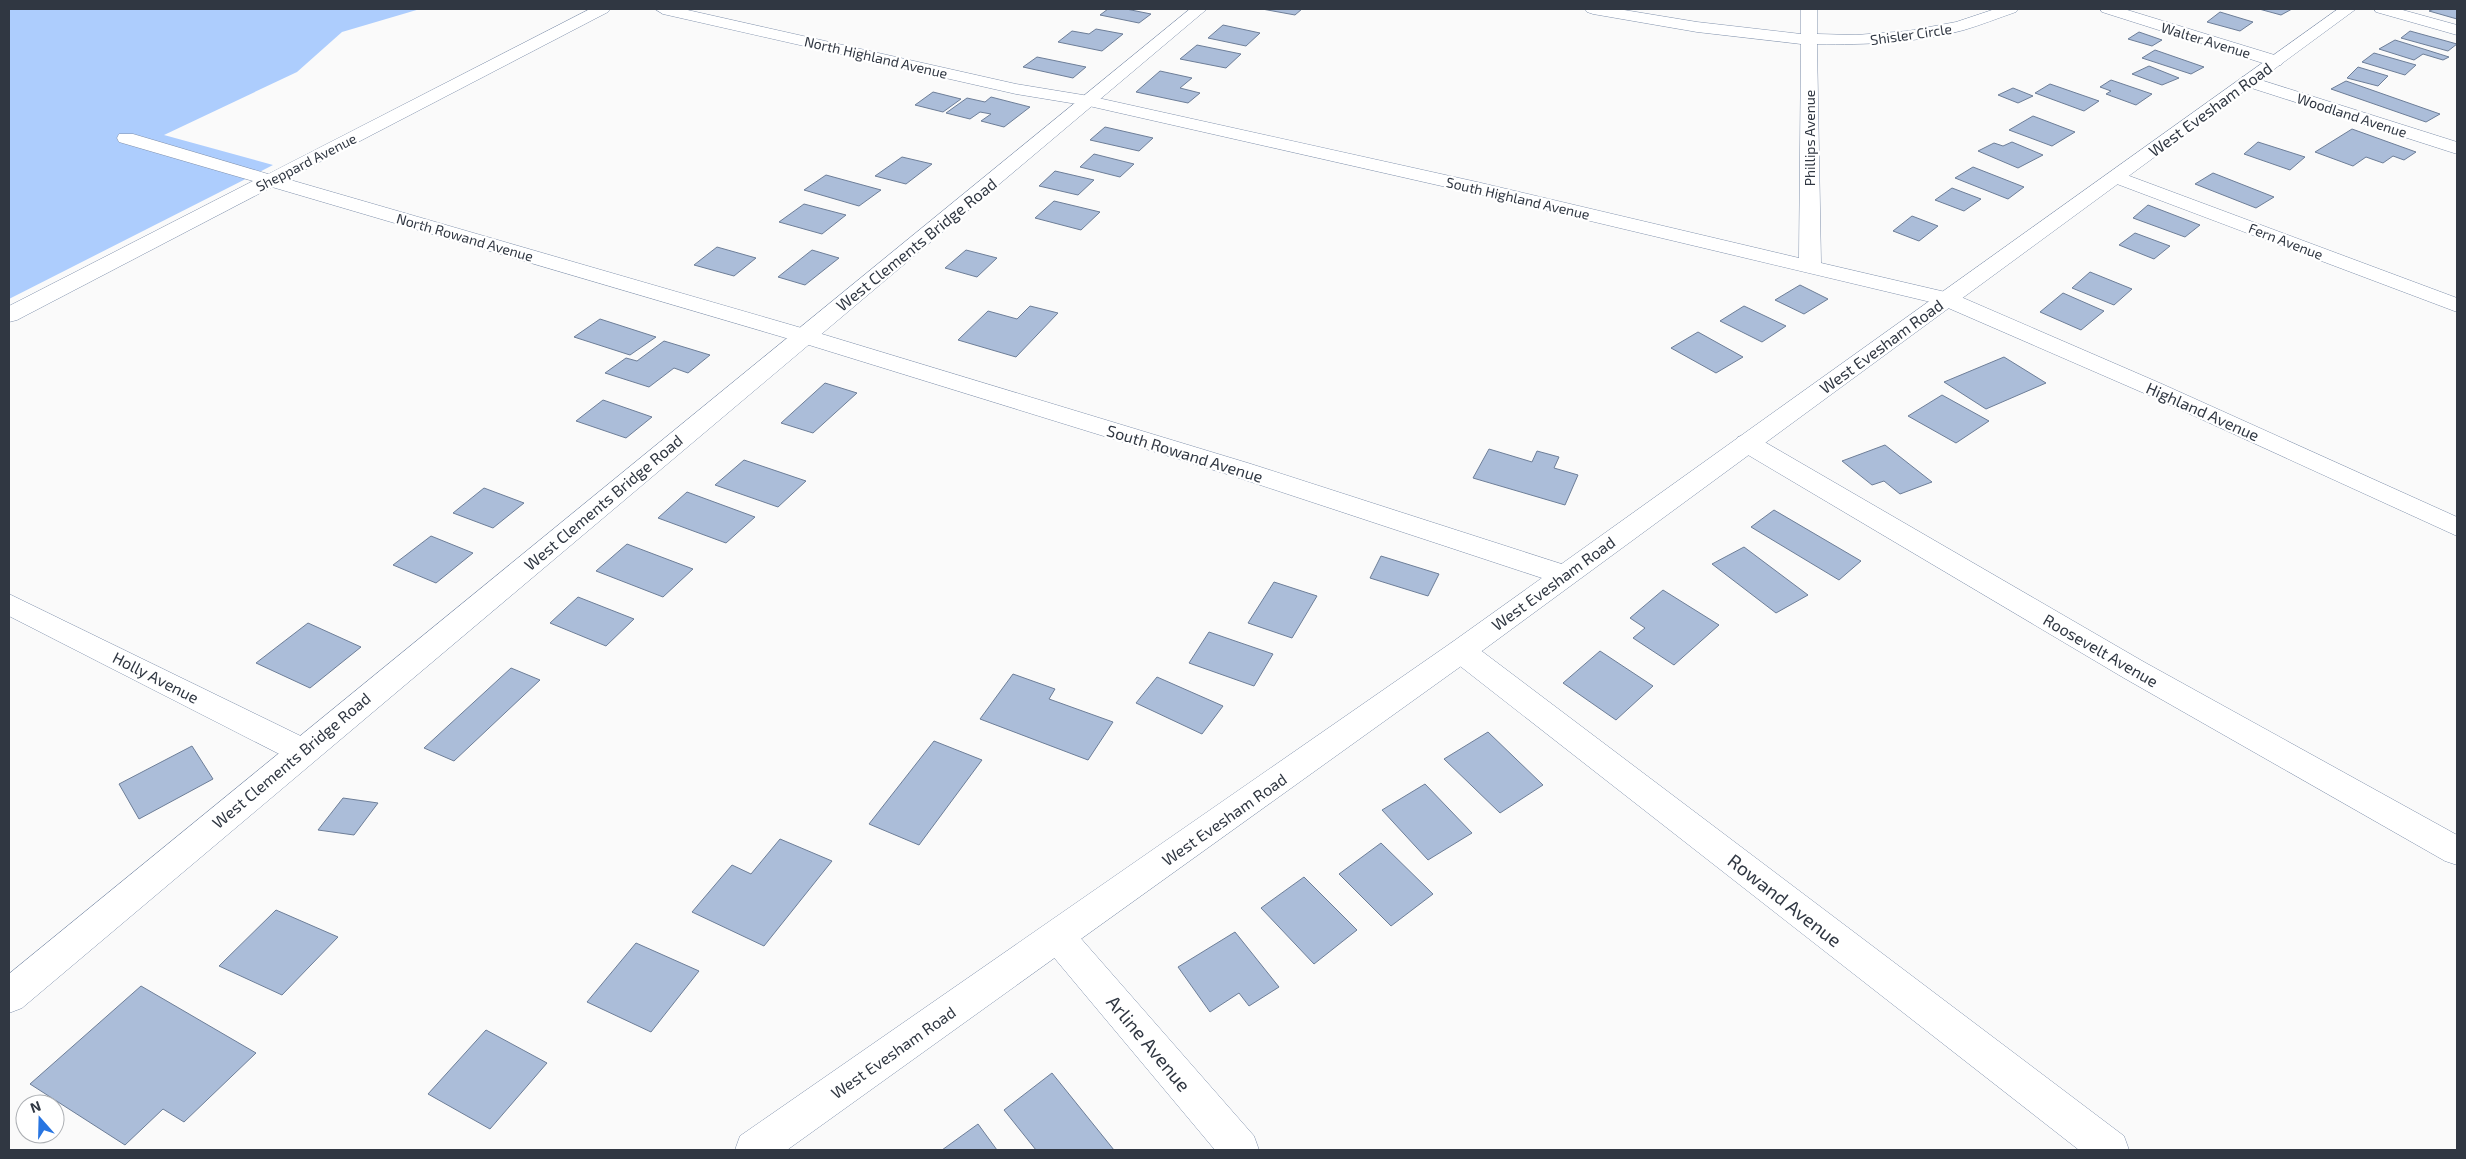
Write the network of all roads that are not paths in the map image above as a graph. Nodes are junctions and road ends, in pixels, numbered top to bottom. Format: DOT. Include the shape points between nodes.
graph roads {
  1 [pos="602,9"];
  2 [pos="663,9"];
  3 [pos="1199,9"];
  4 [pos="1592,9"];
  5 [pos="1808,9"];
  6 [pos="2010,9"];
  7 [pos="2108,9"];
  8 [pos="2348,9"];
  9 [pos="2382,9"];
  10 [pos="2457,30"];
  11 [pos="1809,40"];
  12 [pos="2275,61"];
  13 [pos="2248,81"];
  14 [pos="1089,101"];
  15 [pos="126,138"];
  16 [pos="2457,148"];
  17 [pos="2116,177"];
  18 [pos="270,180"];
  19 [pos="1810,267"];
  20 [pos="1946,299"];
  21 [pos="2457,305"];
  22 [pos="9,315"];
  23 [pos="804,336"];
  24 [pos="1747,443"];
  25 [pos="2457,527"];
  26 [pos="1564,575"];
  27 [pos="9,604"];
  28 [pos="1461,651"];
  29 [pos="302,751"];
  30 [pos="2457,851"];
  31 [pos="1058,937"];
  32 [pos="9,996"];
  33 [pos="754,1150"];
  34 [pos="1240,1150"];
  35 [pos="2110,1150"];
  1 -- 18 [label="street, Sheppard Avenue"];
  2 -- 14 [label="street, North Highland Avenue" via="1016,89"];
  3 -- 14 [label="street, West Clements Bridge Road"];
  4 -- 11 [label="street, Shisler Circle"];
  5 -- 11 [label="street, Phillips Avenue"];
  6 -- 11 [label="street, Shisler Circle" via="1972,24 1915,35 1864,41"];
  7 -- 12 [label="street, Walter Avenue"];
  8 -- 12 [label="street, West Evesham Road"];
  9 -- 10 [label="street"];
  11 -- 19 [label="street, Phillips Avenue"];
  12 -- 13 [label="street, West Evesham Road"];
  13 -- 16 [label="street, Woodland Avenue"];
  13 -- 17 [label="street, West Evesham Road"];
  14 -- 19 [label="street, South Highland Avenue"];
  14 -- 23 [label="street, West Clements Bridge Road"];
  15 -- 18 [label="street, North Rowand Avenue"];
  17 -- 20 [label="street, West Evesham Road"];
  17 -- 21 [label="street, Fern Avenue"];
  18 -- 22 [label="street, Sheppard Avenue"];
  18 -- 23 [label="street, North Rowand Avenue"];
  19 -- 20 [label="street, South Highland Avenue"];
  20 -- 24 [label="street, West Evesham Road"];
  20 -- 25 [label="street, Highland Avenue" via="2154,388"];
  23 -- 26 [label="street, South Rowand Avenue" via="1242,470"];
  23 -- 29 [label="street, West Clements Bridge Road"];
  24 -- 26 [label="street, West Evesham Road"];
  24 -- 30 [label="street, Roosevelt Avenue" via="2134,670"];
  26 -- 28 [label="street, West Evesham Road"];
  27 -- 29 [label="street, Holly Avenue"];
  28 -- 31 [label="street, West Evesham Road"];
  28 -- 35 [label="street, Rowand Avenue"];
  29 -- 32 [label="street, West Clements Bridge Road"];
  31 -- 33 [label="street, West Evesham Road"];
  31 -- 34 [label="street, Arline Avenue"];
}
